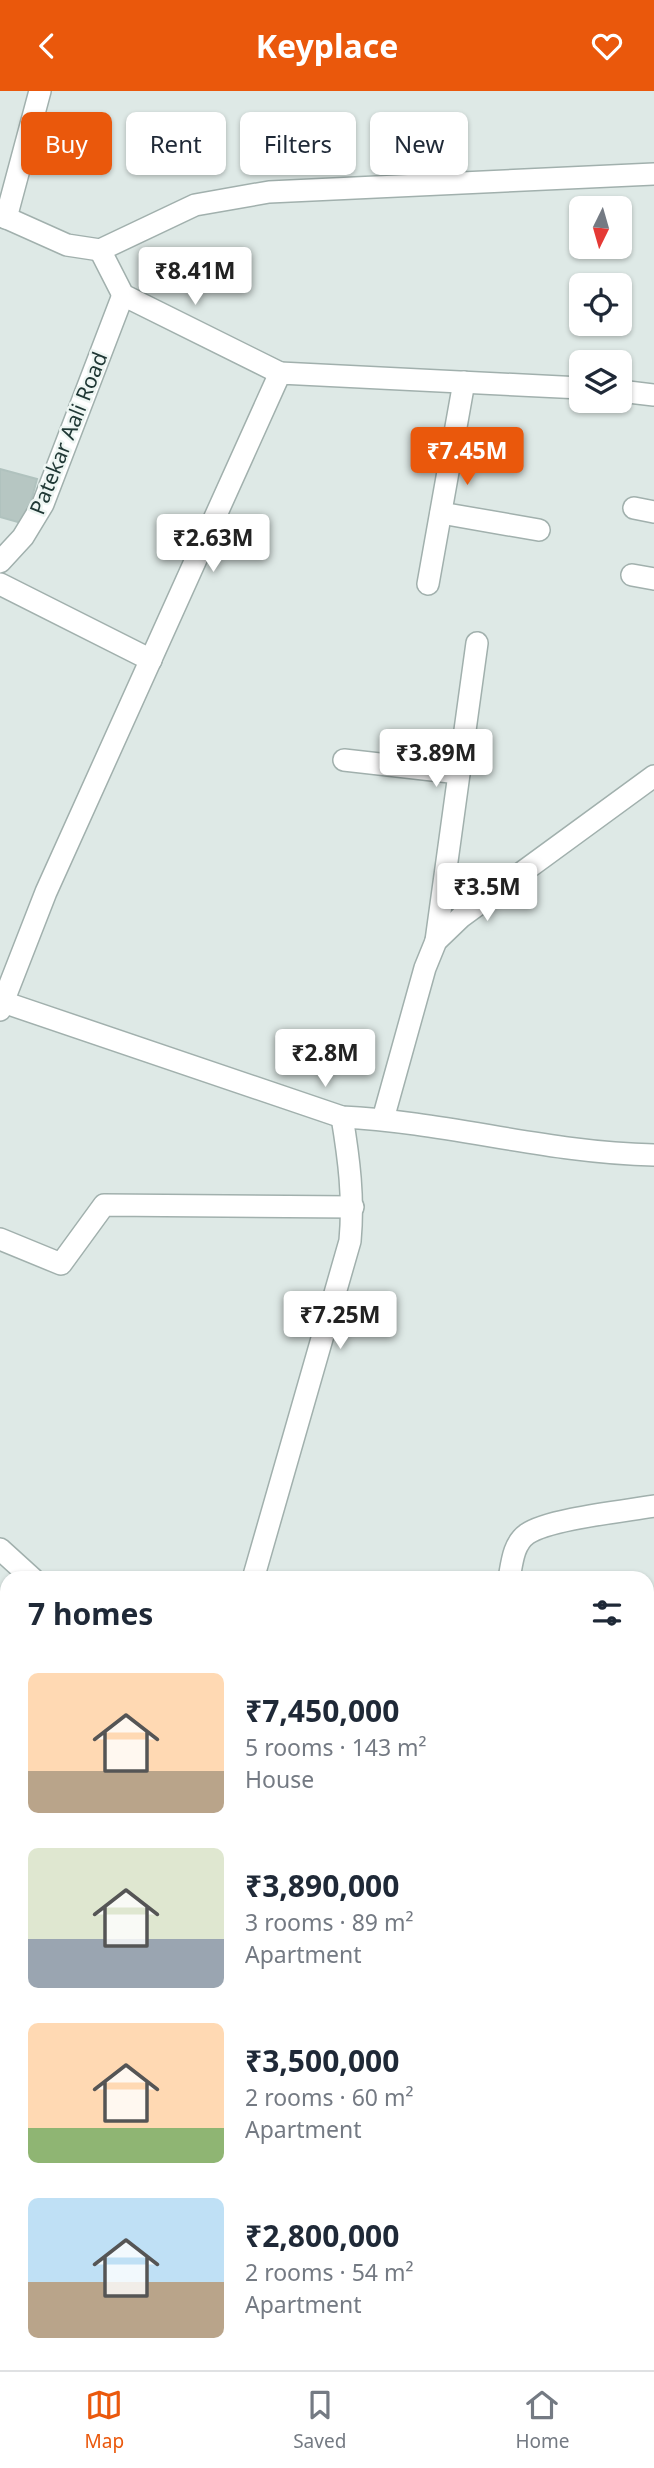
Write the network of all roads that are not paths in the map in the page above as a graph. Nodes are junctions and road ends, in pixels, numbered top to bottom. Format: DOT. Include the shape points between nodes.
graph roads {
  1 [pos="40,91"];
  2 [pos="654,174"];
  3 [pos="3,216"];
  4 [pos="100,250"];
  5 [pos="122,295"];
  6 [pos="280,373"];
  7 [pos="464,382"];
  8 [pos="569,387"];
  9 [pos="632,392"];
  10 [pos="654,395"];
  11 [pos="441,513"];
  12 [pos="539,530"];
  13 [pos="0,562"];
  14 [pos="632,575"];
  15 [pos="654,579"];
  16 [pos="0,584"];
  17 [pos="428,584"];
  18 [pos="477,643"];
  19 [pos="151,660"];
  20 [pos="344,760"];
  21 [pos="459,772"];
  22 [pos="654,776"];
  23 [pos="436,941"];
  24 [pos="1,1006"];
  25 [pos="342,1117"];
  26 [pos="383,1119"];
  27 [pos="654,1155"];
  28 [pos="353,1207"];
  29 [pos="0,1239"];
  30 [pos="654,1506"];
  31 [pos="0,1549"];
  32 [pos="24,1571"];
  33 [pos="255,1571"];
  34 [pos="510,1571"];
  1 -- 3 [label="street"];
  2 -- 4 [label="street" via="269,192 226,198 165,218"];
  3 -- 4 [label="street" via="67,245"];
  4 -- 5 [label="street"];
  5 -- 6 [label="street"];
  5 -- 13 [label="street, Patekar Aali Road" via="43,504 23,537"];
  6 -- 7 [label="street"];
  6 -- 19 [label="street"];
  7 -- 8 [label="street"];
  7 -- 11 [label="street"];
  9 -- 10 [label="street"];
  11 -- 12 [label="street"];
  11 -- 17 [label="street"];
  14 -- 15 [label="street"];
  16 -- 19 [label="street"];
  18 -- 21 [label="street"];
  19 -- 24 [label="street" via="46,892"];
  20 -- 21 [label="street"];
  21 -- 23 [label="street"];
  22 -- 23 [label="street" via="461,917"];
  23 -- 26 [label="street" via="410,1014"];
  24 -- 25 [label="street"];
  25 -- 26 [label="street"];
  25 -- 28 [label="street"];
  26 -- 27 [label="street" via="552,1147"];
  28 -- 29 [label="street" via="104,1205 61,1264"];
  28 -- 33 [label="street" via="350,1241"];
  30 -- 34 [label="street" via="543,1527 526,1535 514,1551"];
  31 -- 32 [label="street"];
}
